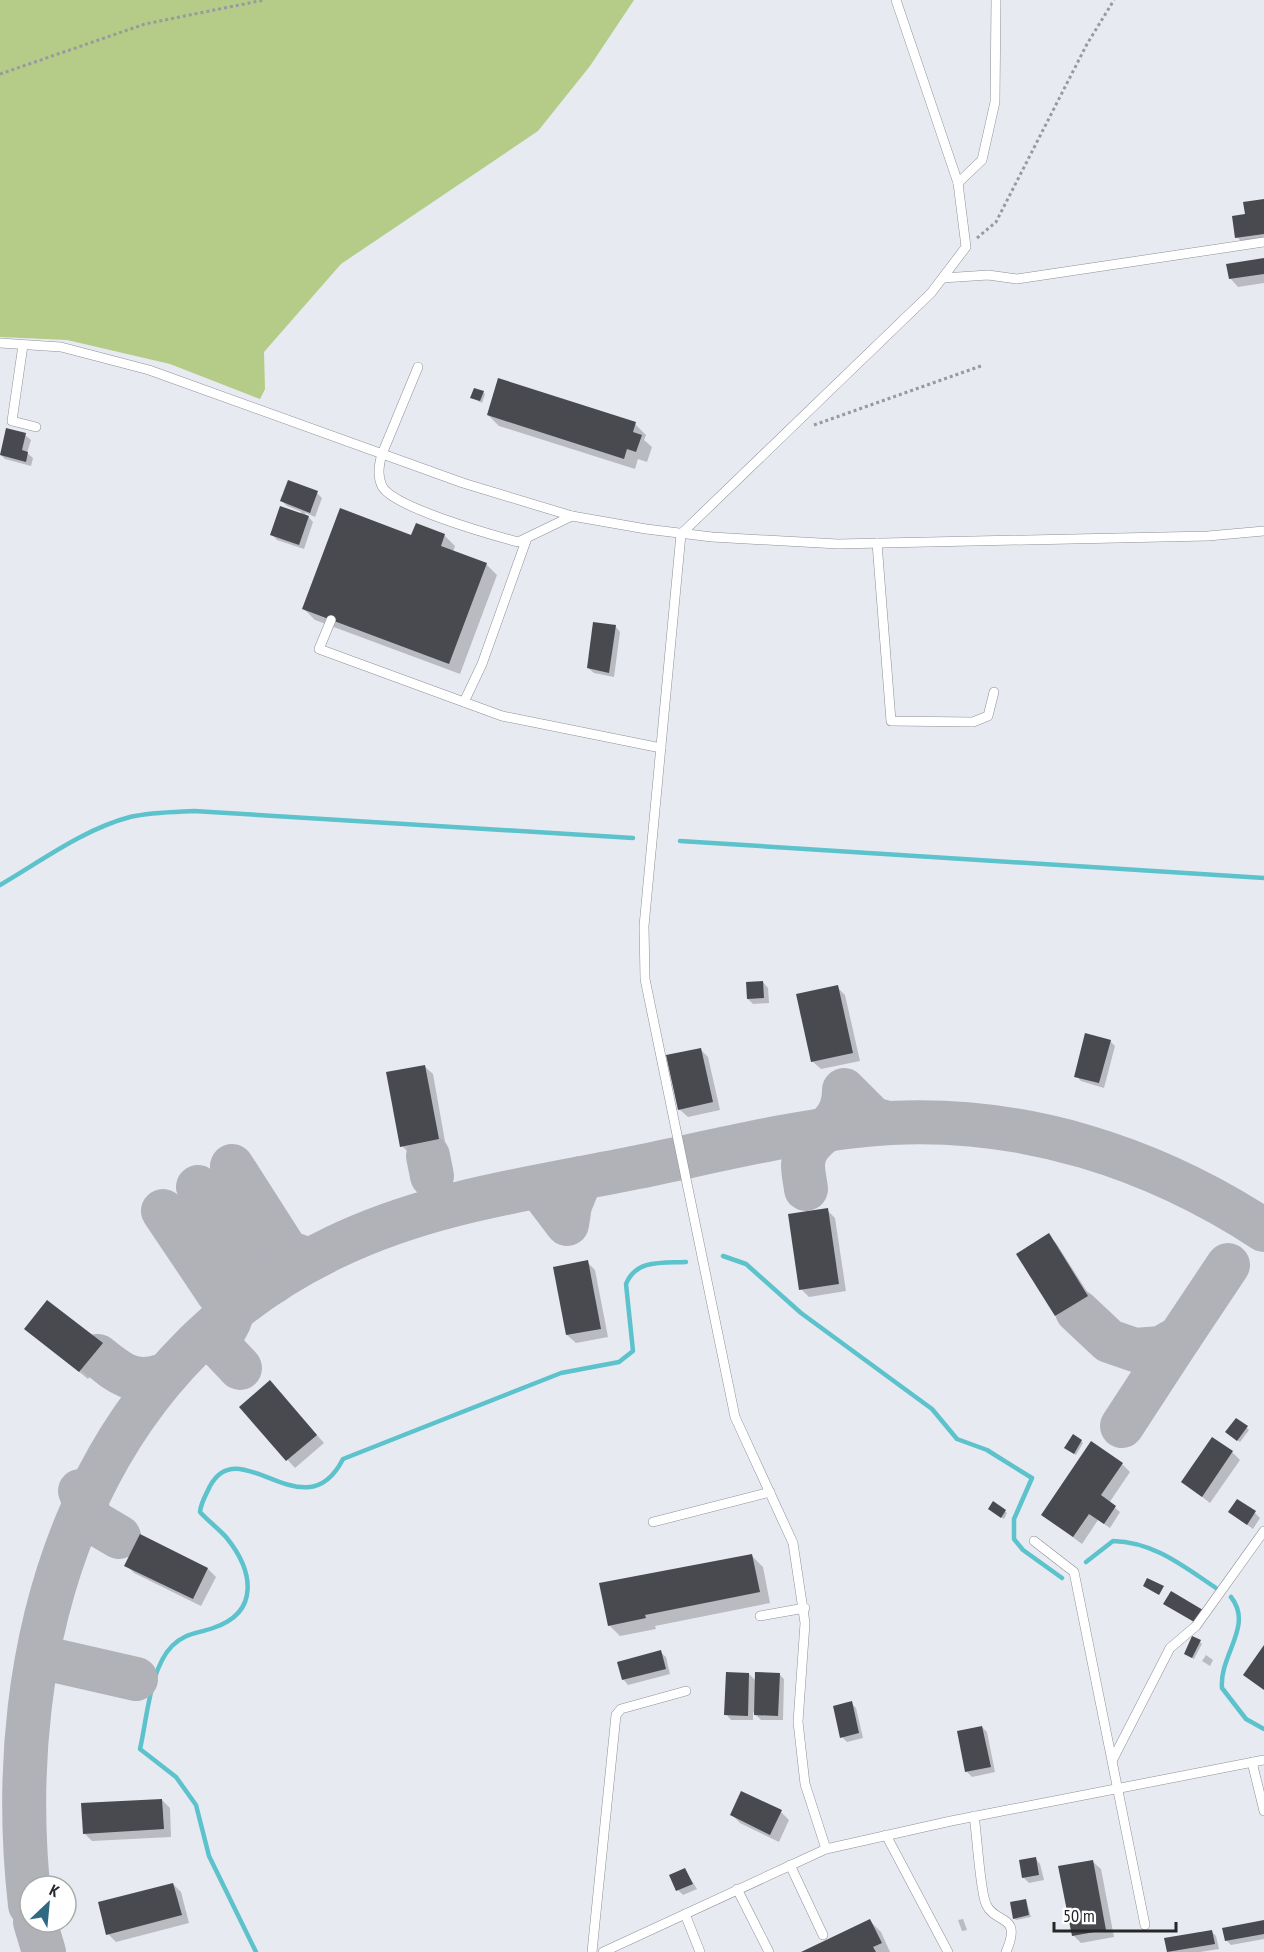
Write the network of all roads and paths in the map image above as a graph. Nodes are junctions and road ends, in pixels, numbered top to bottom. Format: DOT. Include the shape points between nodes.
graph roads {
  1 [pos="264,0"];
  2 [pos="896,0"];
  3 [pos="996,0"];
  4 [pos="1114,0"];
  5 [pos="0,74"];
  6 [pos="958,183"];
  7 [pos="1264,242"];
  8 [pos="966,247"];
  9 [pos="943,278"];
  10 [pos="0,343"];
  11 [pos="23,345"];
  12 [pos="981,366"];
  13 [pos="418,367"];
  14 [pos="812,425"];
  15 [pos="36,427"];
  16 [pos="382,454"];
  17 [pos="572,516"];
  18 [pos="1264,531"];
  19 [pos="681,534"];
  20 [pos="527,538"];
  21 [pos="877,543"];
  22 [pos="331,620"];
  23 [pos="994,692"];
  24 [pos="464,702"];
  25 [pos="661,748"];
  26 [pos="770,1492"];
  27 [pos="653,1522"];
  28 [pos="1264,1531"];
  29 [pos="1034,1541"];
  30 [pos="805,1608"];
  31 [pos="760,1616"];
  32 [pos="686,1691"];
  33 [pos="1113,1759"];
  34 [pos="1264,1760"];
  35 [pos="1252,1762"];
  36 [pos="1119,1789"];
  37 [pos="1264,1811"];
  38 [pos="974,1816"];
  39 [pos="886,1835"];
  40 [pos="826,1849"];
  41 [pos="790,1865"];
  42 [pos="737,1889"];
  43 [pos="685,1914"];
  44 [pos="1145,1925"];
  45 [pos="823,1935"];
  46 [pos="608,1951"];
  47 [pos="592,1952"];
  48 [pos="700,1952"];
  49 [pos="769,1952"];
  50 [pos="948,1952"];
  51 [pos="1006,1952"];
  1 -- 5 [label="path" via="145,24"];
  2 -- 6 [label="lane"];
  3 -- 6 [label="lane" via="995,102 982,160"];
  4 -- 8 [label="path" via="1087,44 996,222"];
  6 -- 8 [label="lane"];
  7 -- 9 [label="lane" via="1017,279 988,275"];
  8 -- 9 [label="lane"];
  9 -- 19 [label="lane" via="789,433"];
  10 -- 11 [label="lane"];
  11 -- 15 [label="lane" via="12,421"];
  11 -- 16 [label="lane" via="61,347 148,370"];
  12 -- 14 [label="path"];
  13 -- 16 [label="lane"];
  16 -- 17 [label="lane"];
  16 -- 20 [label="lane" via="382,486 398,500 469,528 518,542"];
  17 -- 19 [label="lane"];
  17 -- 20 [label="lane"];
  18 -- 21 [label="lane" via="1208,536"];
  19 -- 21 [label="lane"];
  19 -- 25 [label="lane"];
  20 -- 24 [label="lane" via="482,664"];
  21 -- 23 [label="lane" via="891,721 973,722 988,716"];
  22 -- 24 [label="lane" via="319,649"];
  24 -- 25 [label="lane" via="502,716"];
  25 -- 26 [label="lane" via="644,926 645,979 735,1417"];
  26 -- 27 [label="lane"];
  26 -- 30 [label="lane" via="793,1544"];
  28 -- 33 [label="lane" via="1196,1626 1170,1648"];
  29 -- 33 [label="lane" via="1074,1572"];
  30 -- 31 [label="lane"];
  30 -- 40 [label="lane" via="798,1722 805,1785"];
  32 -- 47 [label="lane" via="621,1709 616,1715"];
  33 -- 36 [label="lane"];
  34 -- 35 [label="lane"];
  35 -- 36 [label="lane"];
  35 -- 37 [label="lane"];
  36 -- 38 [label="lane"];
  36 -- 44 [label="lane"];
  38 -- 39 [label="lane"];
  38 -- 51 [label="lane" via="986,1905 1011,1928"];
  39 -- 40 [label="lane"];
  39 -- 50 [label="lane"];
  40 -- 41 [label="lane"];
  41 -- 42 [label="lane"];
  41 -- 45 [label="lane"];
  42 -- 43 [label="lane"];
  42 -- 49 [label="lane"];
  43 -- 46 [label="lane"];
  43 -- 48 [label="lane"];
}
